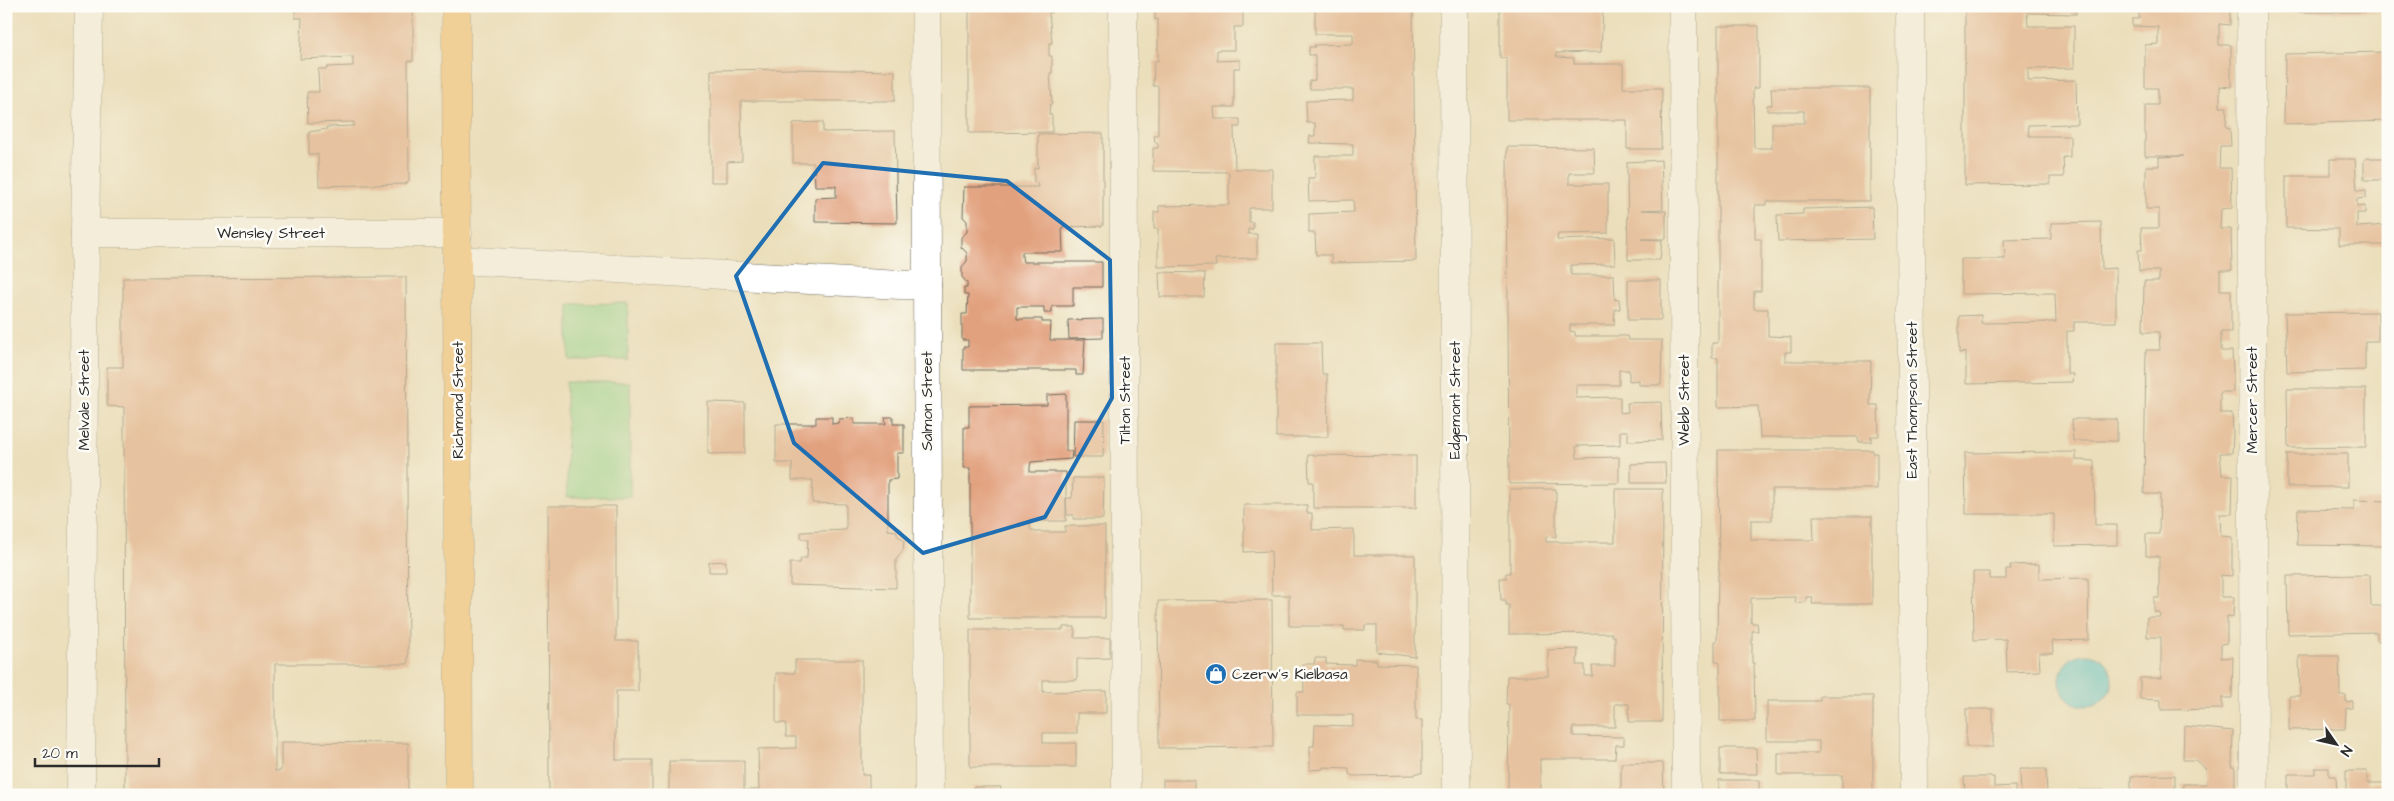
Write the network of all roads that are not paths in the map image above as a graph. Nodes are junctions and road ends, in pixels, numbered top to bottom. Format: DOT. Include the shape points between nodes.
graph roads {
  1 [pos="89,6"];
  2 [pos="456,6"];
  3 [pos="926,6"];
  4 [pos="1124,6"];
  5 [pos="1454,6"];
  6 [pos="1683,6"];
  7 [pos="1910,6"];
  8 [pos="2251,6"];
  9 [pos="84,233"];
  10 [pos="458,233"];
  11 [pos="458,260"];
  12 [pos="927,285"];
  13 [pos="81,795"];
  14 [pos="459,795"];
  15 [pos="929,795"];
  16 [pos="1126,795"];
  17 [pos="1456,795"];
  18 [pos="1686,795"];
  19 [pos="1914,795"];
  20 [pos="2254,795"];
  1 -- 9 [label="street, Melvale Street"];
  2 -- 10 [label="main road, Richmond Street"];
  3 -- 12 [label="street, Salmon Street"];
  4 -- 16 [label="street, Tilton Street"];
  5 -- 17 [label="street, Edgemont Street"];
  6 -- 18 [label="street, Webb Street"];
  7 -- 19 [label="street, East Thompson Street"];
  8 -- 20 [label="street, Mercer Street"];
  9 -- 10 [label="street, Wensley Street"];
  9 -- 13 [label="street, Melvale Street"];
  10 -- 11 [label="main road, Richmond Street"];
  11 -- 12 [label="street"];
  11 -- 14 [label="main road, Richmond Street"];
  12 -- 15 [label="street, Salmon Street"];
}
